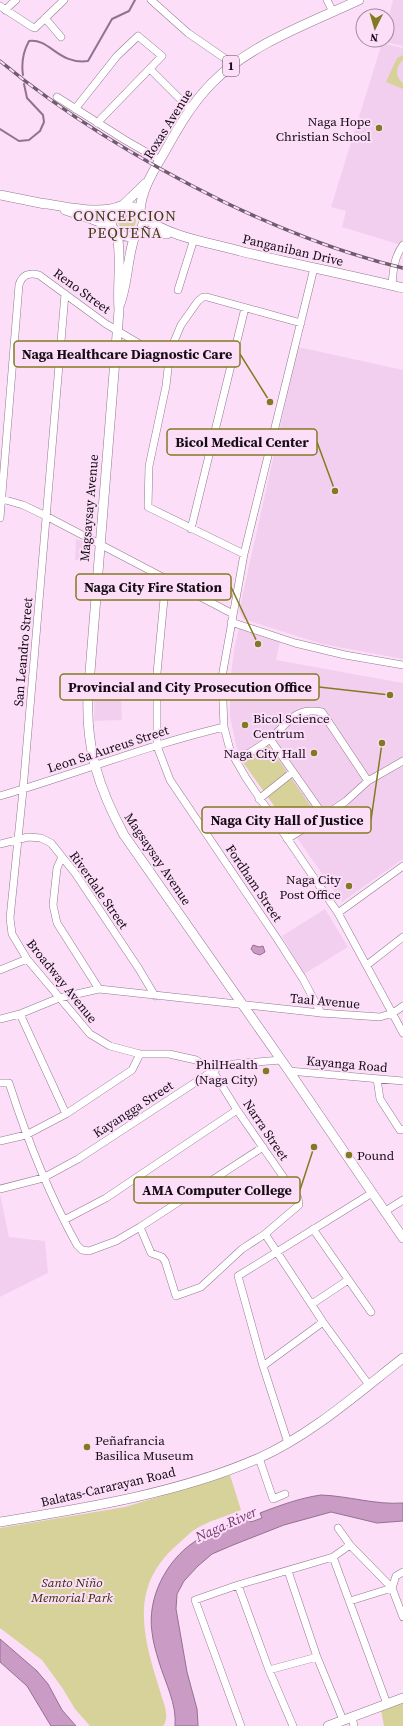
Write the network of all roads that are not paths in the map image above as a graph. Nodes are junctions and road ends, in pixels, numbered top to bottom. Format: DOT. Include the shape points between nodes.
graph roads {
  1 [pos="16,0"];
  2 [pos="64,0"];
  3 [pos="151,0"];
  4 [pos="327,0"];
  5 [pos="359,0"];
  6 [pos="3,8"];
  7 [pos="333,12"];
  8 [pos="45,18"];
  9 [pos="61,37"];
  10 [pos="233,64"];
  11 [pos="150,68"];
  12 [pos="57,97"];
  13 [pos="75,109"];
  14 [pos="190,109"];
  15 [pos="97,123"];
  16 [pos="160,160"];
  17 [pos="148,182"];
  18 [pos="0,194"];
  19 [pos="40,203"];
  20 [pos="121,206"];
  21 [pos="141,214"];
  22 [pos="115,230"];
  23 [pos="137,234"];
  24 [pos="178,235"];
  25 [pos="194,240"];
  26 [pos="403,246"];
  27 [pos="314,268"];
  28 [pos="392,285"];
  29 [pos="403,288"];
  30 [pos="178,290"];
  31 [pos="65,294"];
  32 [pos="245,308"];
  33 [pos="119,310"];
  34 [pos="301,322"];
  35 [pos="117,329"];
  36 [pos="168,361"];
  37 [pos="2,499"];
  38 [pos="46,516"];
  39 [pos="0,518"];
  40 [pos="191,529"];
  41 [pos="99,544"];
  42 [pos="244,554"];
  43 [pos="166,578"];
  44 [pos="233,614"];
  45 [pos="231,622"];
  46 [pos="403,664"];
  47 [pos="224,727"];
  48 [pos="270,739"];
  49 [pos="157,746"];
  50 [pos="236,761"];
  51 [pos="403,761"];
  52 [pos="94,766"];
  53 [pos="293,772"];
  54 [pos="368,781"];
  55 [pos="23,790"];
  56 [pos="0,796"];
  57 [pos="259,799"];
  58 [pos="324,816"];
  59 [pos="287,839"];
  60 [pos="17,840"];
  61 [pos="0,844"];
  62 [pos="62,857"];
  63 [pos="403,866"];
  64 [pos="338,913"];
  65 [pos="403,937"];
  66 [pos="27,959"];
  67 [pos="367,965"];
  68 [pos="0,970"];
  69 [pos="98,989"];
  70 [pos="155,996"];
  71 [pos="59,998"];
  72 [pos="242,1004"];
  73 [pos="403,1006"];
  74 [pos="321,1013"];
  75 [pos="393,1013"];
  76 [pos="20,1014"];
  77 [pos="0,1019"];
  78 [pos="403,1033"];
  79 [pos="140,1054"];
  80 [pos="281,1060"];
  81 [pos="212,1071"];
  82 [pos="289,1071"];
  83 [pos="377,1079"];
  84 [pos="403,1081"];
  85 [pos="0,1083"];
  86 [pos="237,1110"];
  87 [pos="66,1114"];
  88 [pos="403,1129"];
  89 [pos="26,1135"];
  90 [pos="0,1141"];
  91 [pos="263,1147"];
  92 [pos="43,1178"];
  93 [pos="0,1189"];
  94 [pos="372,1193"];
  95 [pos="403,1200"];
  96 [pos="384,1212"];
  97 [pos="64,1220"];
  98 [pos="140,1227"];
  99 [pos="313,1229"];
  100 [pos="264,1234"];
  101 [pos="403,1238"];
  102 [pos="276,1252"];
  103 [pos="348,1280"];
  104 [pos="312,1304"];
  105 [pos="371,1312"];
  106 [pos="323,1322"];
  107 [pos="403,1358"];
  108 [pos="263,1366"];
  109 [pos="369,1385"];
  110 [pos="288,1443"];
  111 [pos="259,1458"];
  112 [pos="285,1494"];
  113 [pos="0,1522"];
  114 [pos="338,1528"];
  115 [pos="350,1545"];
  116 [pos="333,1557"];
  117 [pos="288,1571"];
  118 [pos="403,1572"];
  119 [pos="238,1585"];
  120 [pos="392,1588"];
  121 [pos="350,1601"];
  122 [pos="403,1617"];
  123 [pos="317,1657"];
  124 [pos="269,1670"];
  125 [pos="403,1698"];
  126 [pos="387,1704"];
  127 [pos="350,1721"];
  128 [pos="241,1726"];
  129 [pos="293,1726"];
  130 [pos="328,1726"];
  1 -- 6 [label="street"];
  2 -- 8 [label="street"];
  3 -- 10 [label="street" via="188,33"];
  4 -- 7 [label="street"];
  5 -- 7 [label="main road, Roxas Avenue / 1"];
  6 -- 8 [label="street" via="32,27 38,26"];
  7 -- 10 [label="main road, Roxas Avenue / 1" via="260,47"];
  8 -- 9 [label="street"];
  10 -- 14 [label="main road, Roxas Avenue / 1" via="212,83"];
  11 -- 13 [label="street" via="162,56 138,36 117,56"];
  11 -- 14 [label="street"];
  11 -- 15 [label="street"];
  12 -- 13 [label="street"];
  13 -- 15 [label="street"];
  14 -- 16 [label="main road, Roxas Avenue / 1"];
  15 -- 16 [label="street"];
  16 -- 17 [label="main road, Roxas Avenue / 1"];
  17 -- 20 [label="main road, Roxas Avenue / 1"];
  17 -- 21 [label="main road, Roxas Avenue / 1" via="140,203"];
  18 -- 19 [label="main road"];
  19 -- 20 [label="main road" via="94,210"];
  19 -- 22 [label="main road" via="92,219"];
  20 -- 21 [label="main road" via="132,206"];
  20 -- 22 [label="main road, 1" via="112,214"];
  21 -- 23 [label="main road, 1" via="143,225"];
  21 -- 24 [label="main road, Panganiban Drive" via="157,226"];
  22 -- 23 [label="main road" via="126,237"];
  22 -- 33 [label="main road, Magsaysay Avenue" via="120,258"];
  23 -- 24 [label="main road, Panganiban Drive" via="155,232"];
  23 -- 33 [label="main road, Magsaysay Avenue" via="128,261 124,294"];
  24 -- 25 [label="main road, Panganiban Drive"];
  25 -- 27 [label="main road, Panganiban Drive"];
  25 -- 30 [label="street"];
  26 -- 28 [label="street" via="398,250"];
  27 -- 28 [label="main road, Panganiban Drive"];
  27 -- 34 [label="street"];
  28 -- 29 [label="main road, Panganiban Drive"];
  31 -- 35 [label="street, Reno Street"];
  31 -- 37 [label="street, Reno Street" via="35,274 21,278"];
  31 -- 38 [label="street"];
  32 -- 34 [label="street"];
  32 -- 36 [label="street" via="207,297 198,301 181,325"];
  32 -- 40 [label="street"];
  33 -- 35 [label="main road, Magsaysay Avenue"];
  34 -- 42 [label="street"];
  35 -- 36 [label="street, Reno Street"];
  35 -- 41 [label="main road, Magsaysay Avenue"];
  36 -- 40 [label="street" via="166,386 149,466 148,507"];
  37 -- 38 [label="street"];
  37 -- 39 [label="street, Reno Street"];
  38 -- 41 [label="street"];
  38 -- 55 [label="street, San Leandro Street"];
  40 -- 42 [label="street"];
  41 -- 43 [label="street"];
  41 -- 52 [label="main road, Magsaysay Avenue" via="87,719"];
  42 -- 44 [label="street"];
  43 -- 44 [label="street"];
  43 -- 49 [label="street, Fordham Street" via="157,673"];
  44 -- 45 [label="street"];
  45 -- 46 [label="street" via="345,655"];
  45 -- 47 [label="street" via="222,677"];
  47 -- 49 [label="street, Leon Sa Aureus Street"];
  47 -- 50 [label="street"];
  48 -- 50 [label="street"];
  48 -- 53 [label="street"];
  48 -- 54 [label="street" via="286,722 302,712 322,712"];
  49 -- 52 [label="street, Leon Sa Aureus Street"];
  49 -- 74 [label="street, Fordham Street" via="170,780 280,943"];
  50 -- 57 [label="street"];
  51 -- 54 [label="street"];
  52 -- 55 [label="street, Leon Sa Aureus Street"];
  52 -- 72 [label="main road, Magsaysay Avenue" via="106,799 124,835"];
  53 -- 57 [label="street"];
  53 -- 58 [label="street"];
  54 -- 58 [label="street"];
  55 -- 56 [label="street, Leon Sa Aureus Street"];
  55 -- 60 [label="street, Broadway Avenue"];
  57 -- 59 [label="street"];
  58 -- 59 [label="street"];
  59 -- 64 [label="street"];
  60 -- 61 [label="street, Riverdale Street"];
  60 -- 62 [label="street, Riverdale Street" via="28,837 41,838 51,843"];
  60 -- 66 [label="street, Broadway Avenue" via="10,918 12,934"];
  62 -- 69 [label="street" via="57,868 53,905 57,923"];
  62 -- 70 [label="street, Riverdale Street" via="136,963"];
  63 -- 64 [label="street"];
  64 -- 67 [label="street"];
  65 -- 67 [label="street"];
  66 -- 68 [label="street"];
  66 -- 71 [label="street, Broadway Avenue"];
  67 -- 75 [label="street"];
  69 -- 70 [label="street, Taal Avenue"];
  69 -- 71 [label="street, Taal Avenue"];
  70 -- 72 [label="street, Taal Avenue"];
  71 -- 76 [label="street, Taal Avenue"];
  71 -- 79 [label="street, Broadway Avenue" via="90,1034 110,1046"];
  72 -- 74 [label="street, Taal Avenue"];
  72 -- 80 [label="main road, Magsaysay Avenue"];
  73 -- 75 [label="street, Taal Avenue"];
  74 -- 75 [label="street, Taal Avenue" via="380,1017"];
  75 -- 78 [label="street"];
  76 -- 77 [label="street, Taal Avenue"];
  76 -- 87 [label="street"];
  79 -- 81 [label="street, Broadway Avenue" via="169,1054 196,1060"];
  79 -- 87 [label="street" via="132,1070"];
  80 -- 81 [label="street, Kayangga Street" via="222,1065"];
  80 -- 82 [label="main road, Magsaysay Avenue"];
  81 -- 86 [label="street, Narra Street"];
  81 -- 92 [label="street, Kayangga Street" via="78,1159"];
  82 -- 83 [label="street, Kayanga Road"];
  82 -- 94 [label="main road, Magsaysay Avenue"];
  83 -- 84 [label="street, Kayanga Road"];
  83 -- 88 [label="street" via="380,1099 400,1130"];
  85 -- 89 [label="street" via="9,1083"];
  86 -- 91 [label="street, Narra Street"];
  86 -- 97 [label="street" via="106,1198"];
  87 -- 89 [label="street"];
  89 -- 90 [label="street"];
  89 -- 92 [label="street"];
  91 -- 98 [label="street"];
  91 -- 100 [label="street, Narra Street" via="298,1198 300,1205"];
  92 -- 93 [label="street, Kayangga Street"];
  92 -- 97 [label="street"];
  94 -- 96 [label="main road, Magsaysay Avenue"];
  94 -- 99 [label="street"];
  95 -- 96 [label="street"];
  96 -- 101 [label="main road, Magsaysay Avenue"];
  97 -- 98 [label="street" via="77,1245 82,1250 89,1251 116,1241"];
  98 -- 100 [label="street, Narra Street" via="151,1253 165,1261 176,1296 201,1287 242,1248"];
  99 -- 102 [label="street"];
  99 -- 103 [label="street"];
  100 -- 102 [label="street"];
  102 -- 104 [label="street"];
  102 -- 108 [label="street" via="238,1276"];
  103 -- 104 [label="street"];
  103 -- 105 [label="street"];
  104 -- 106 [label="street"];
  106 -- 108 [label="street"];
  106 -- 109 [label="street"];
  107 -- 109 [label="main road, Balatas-Cararayan Road"];
  108 -- 110 [label="street"];
  109 -- 110 [label="main road, Balatas-Cararayan Road"];
  110 -- 111 [label="main road, Balatas-Cararayan Road"];
  111 -- 112 [label="street" via="273,1499"];
  111 -- 113 [label="main road, Balatas-Cararayan Road" via="166,1489"];
  114 -- 115 [label="street"];
  115 -- 116 [label="street"];
  115 -- 120 [label="street"];
  116 -- 117 [label="street"];
  116 -- 121 [label="street"];
  117 -- 119 [label="street"];
  117 -- 123 [label="street"];
  118 -- 120 [label="street" via="396,1576"];
  119 -- 124 [label="street"];
  119 -- 128 [label="street" via="195,1600"];
  120 -- 121 [label="street"];
  120 -- 122 [label="street"];
  121 -- 126 [label="street"];
  123 -- 124 [label="street"];
  123 -- 127 [label="street"];
  124 -- 129 [label="street"];
  125 -- 126 [label="main road"];
  126 -- 127 [label="main road"];
  127 -- 130 [label="main road"];
}
